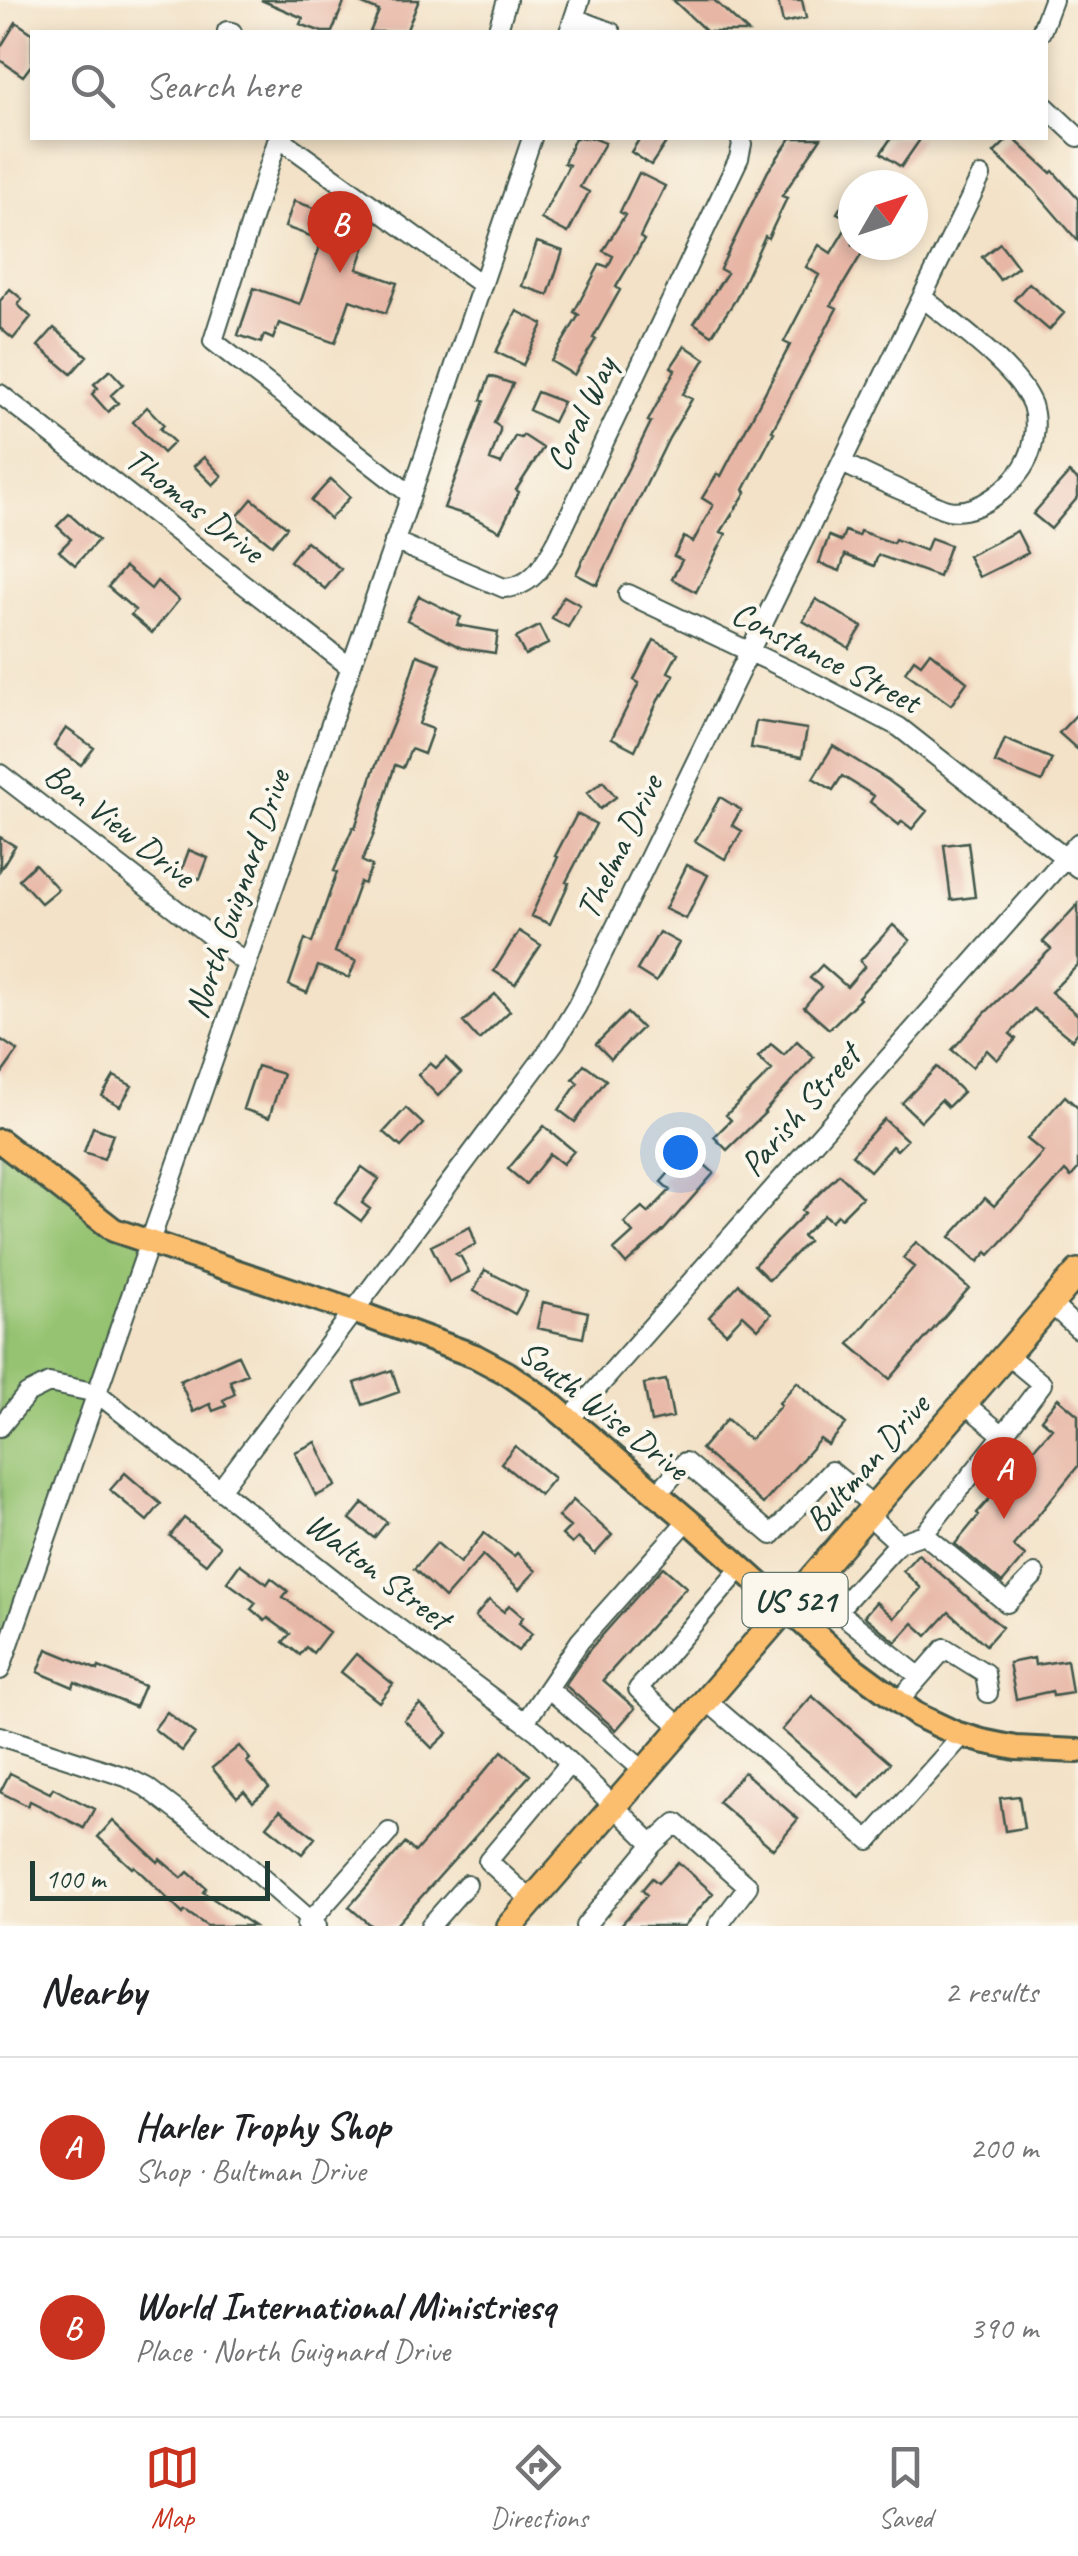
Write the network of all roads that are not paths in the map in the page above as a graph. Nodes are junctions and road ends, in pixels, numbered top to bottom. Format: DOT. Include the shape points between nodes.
graph roads {
  1 [pos="507,0"];
  2 [pos="1054,0"];
  3 [pos="575,17"];
  4 [pos="498,30"];
  5 [pos="606,30"];
  6 [pos="1043,30"];
  7 [pos="1048,109"];
  8 [pos="1078,137"];
  9 [pos="278,140"];
  10 [pos="282,140"];
  11 [pos="531,140"];
  12 [pos="740,140"];
  13 [pos="981,176"];
  14 [pos="481,284"];
  15 [pos="922,297"];
  16 [pos="0,394"];
  17 [pos="842,463"];
  18 [pos="411,495"];
  19 [pos="394,541"];
  20 [pos="628,594"];
  21 [pos="750,653"];
  22 [pos="350,667"];
  23 [pos="0,774"];
  24 [pos="1078,843"];
  25 [pos="1071,863"];
  26 [pos="248,964"];
  27 [pos="0,1142"];
  28 [pos="150,1243"];
  29 [pos="1078,1272"];
  30 [pos="1051,1304"];
  31 [pos="353,1311"];
  32 [pos="1078,1329"];
  33 [pos="1007,1355"];
  34 [pos="96,1393"];
  35 [pos="965,1404"];
  36 [pos="569,1420"];
  37 [pos="0,1427"];
  38 [pos="1003,1435"];
  39 [pos="220,1490"];
  40 [pos="657,1494"];
  41 [pos="872,1511"];
  42 [pos="688,1520"];
  43 [pos="924,1534"];
  44 [pos="899,1543"];
  45 [pos="741,1568"];
  46 [pos="816,1574"];
  47 [pos="1035,1574"];
  48 [pos="845,1609"];
  49 [pos="786,1610"];
  50 [pos="822,1641"];
  51 [pos="0,1670"];
  52 [pos="920,1677"];
  53 [pos="548,1688"];
  54 [pos="988,1693"];
  55 [pos="707,1701"];
  56 [pos="898,1702"];
  57 [pos="524,1722"];
  58 [pos="682,1728"];
  59 [pos="0,1736"];
  60 [pos="963,1736"];
  61 [pos="1078,1752"];
  62 [pos="570,1763"];
  63 [pos="645,1772"];
  64 [pos="615,1806"];
  65 [pos="389,1832"];
  66 [pos="653,1844"];
  67 [pos="466,1884"];
  68 [pos="524,1917"];
  69 [pos="311,1924"];
  70 [pos="430,1926"];
  71 [pos="585,1926"];
  72 [pos="718,1926"];
  1 -- 4 [label="street"];
  2 -- 6 [label="street"];
  3 -- 5 [label="street"];
  7 -- 8 [label="street"];
  9 -- 18 [label="street" via="213,341"];
  10 -- 14 [label="street"];
  11 -- 14 [label="street, North Guignard Drive"];
  12 -- 19 [label="street, Coral Way" via="739,158 537,574 504,588"];
  13 -- 15 [label="street, Thelma Drive"];
  14 -- 18 [label="street, North Guignard Drive"];
  15 -- 17 [label="street, Thelma Drive"];
  15 -- 17 [label="street" via="1023,390 1034,422 1029,458 1003,489 965,510 950,510"];
  16 -- 22 [label="street, Thomas Drive"];
  17 -- 21 [label="street, Thelma Drive"];
  18 -- 19 [label="street, North Guignard Drive"];
  19 -- 22 [label="street, North Guignard Drive"];
  20 -- 21 [label="street, Constance Street"];
  21 -- 25 [label="street, Constance Street" via="899,728"];
  21 -- 31 [label="street, Thelma Drive" via="555,1042"];
  22 -- 26 [label="street, North Guignard Drive"];
  23 -- 26 [label="street, Bon View Drive"];
  24 -- 25 [label="street, Parish Street"];
  25 -- 36 [label="street, Parish Street"];
  26 -- 28 [label="street, North Guignard Drive"];
  27 -- 28 [label="main road, South Wise Drive" via="114,1230"];
  28 -- 31 [label="main road, South Wise Drive"];
  28 -- 34 [label="street, North Guignard Drive"];
  29 -- 30 [label="highway, Bultman Drive / US 521"];
  30 -- 32 [label="street"];
  30 -- 33 [label="highway, Bultman Drive / US 521"];
  31 -- 36 [label="main road, South Wise Drive" via="475,1356"];
  31 -- 39 [label="street, Thelma Drive"];
  33 -- 35 [label="highway, Bultman Drive / US 521"];
  33 -- 38 [label="street" via="1042,1384"];
  34 -- 37 [label="street" via="48,1383 27,1394"];
  34 -- 39 [label="street, Walton Street"];
  34 -- 51 [label="street, North Guignard Drive"];
  35 -- 38 [label="street"];
  35 -- 41 [label="highway, Bultman Drive / US 521"];
  36 -- 40 [label="main road, South Wise Drive"];
  38 -- 43 [label="street"];
  39 -- 57 [label="street, Walton Street"];
  40 -- 41 [label="street" via="685,1462 772,1536 831,1471"];
  40 -- 42 [label="main road, South Wise Drive"];
  41 -- 44 [label="street"];
  41 -- 46 [label="highway, Bultman Drive / US 521"];
  42 -- 45 [label="main road, South Wise Drive"];
  42 -- 53 [label="street" via="580,1641"];
  43 -- 44 [label="street"];
  43 -- 47 [label="street" via="1008,1603"];
  44 -- 48 [label="street"];
  45 -- 49 [label="main road, South Wise Drive"];
  45 -- 58 [label="street" via="638,1689"];
  46 -- 48 [label="street"];
  46 -- 49 [label="highway, Bultman Drive / US 521"];
  48 -- 50 [label="street"];
  48 -- 52 [label="street"];
  49 -- 50 [label="main road, South Wise Drive"];
  49 -- 55 [label="highway, Bultman Drive / US 521"];
  50 -- 56 [label="main road, South Wise Drive"];
  52 -- 54 [label="street" via="945,1648 985,1673"];
  52 -- 56 [label="street"];
  53 -- 57 [label="street"];
  53 -- 63 [label="street"];
  55 -- 58 [label="highway, Bultman Drive / US 521"];
  55 -- 60 [label="street" via="869,1840"];
  56 -- 60 [label="main road, South Wise Drive"];
  57 -- 62 [label="street, Walton Street"];
  58 -- 63 [label="highway, Bultman Drive / US 521"];
  59 -- 69 [label="street" via="146,1787"];
  60 -- 61 [label="main road, South Wise Drive"];
  62 -- 64 [label="street, Walton Street"];
  62 -- 68 [label="street" via="488,1861"];
  63 -- 64 [label="highway, Bultman Drive / US 521"];
  64 -- 66 [label="street, Walton Street"];
  64 -- 68 [label="highway, Bultman Drive / US 521"];
  65 -- 69 [label="street"];
  66 -- 71 [label="street"];
  66 -- 72 [label="street" via="676,1822 748,1886"];
  67 -- 70 [label="street"];
}
